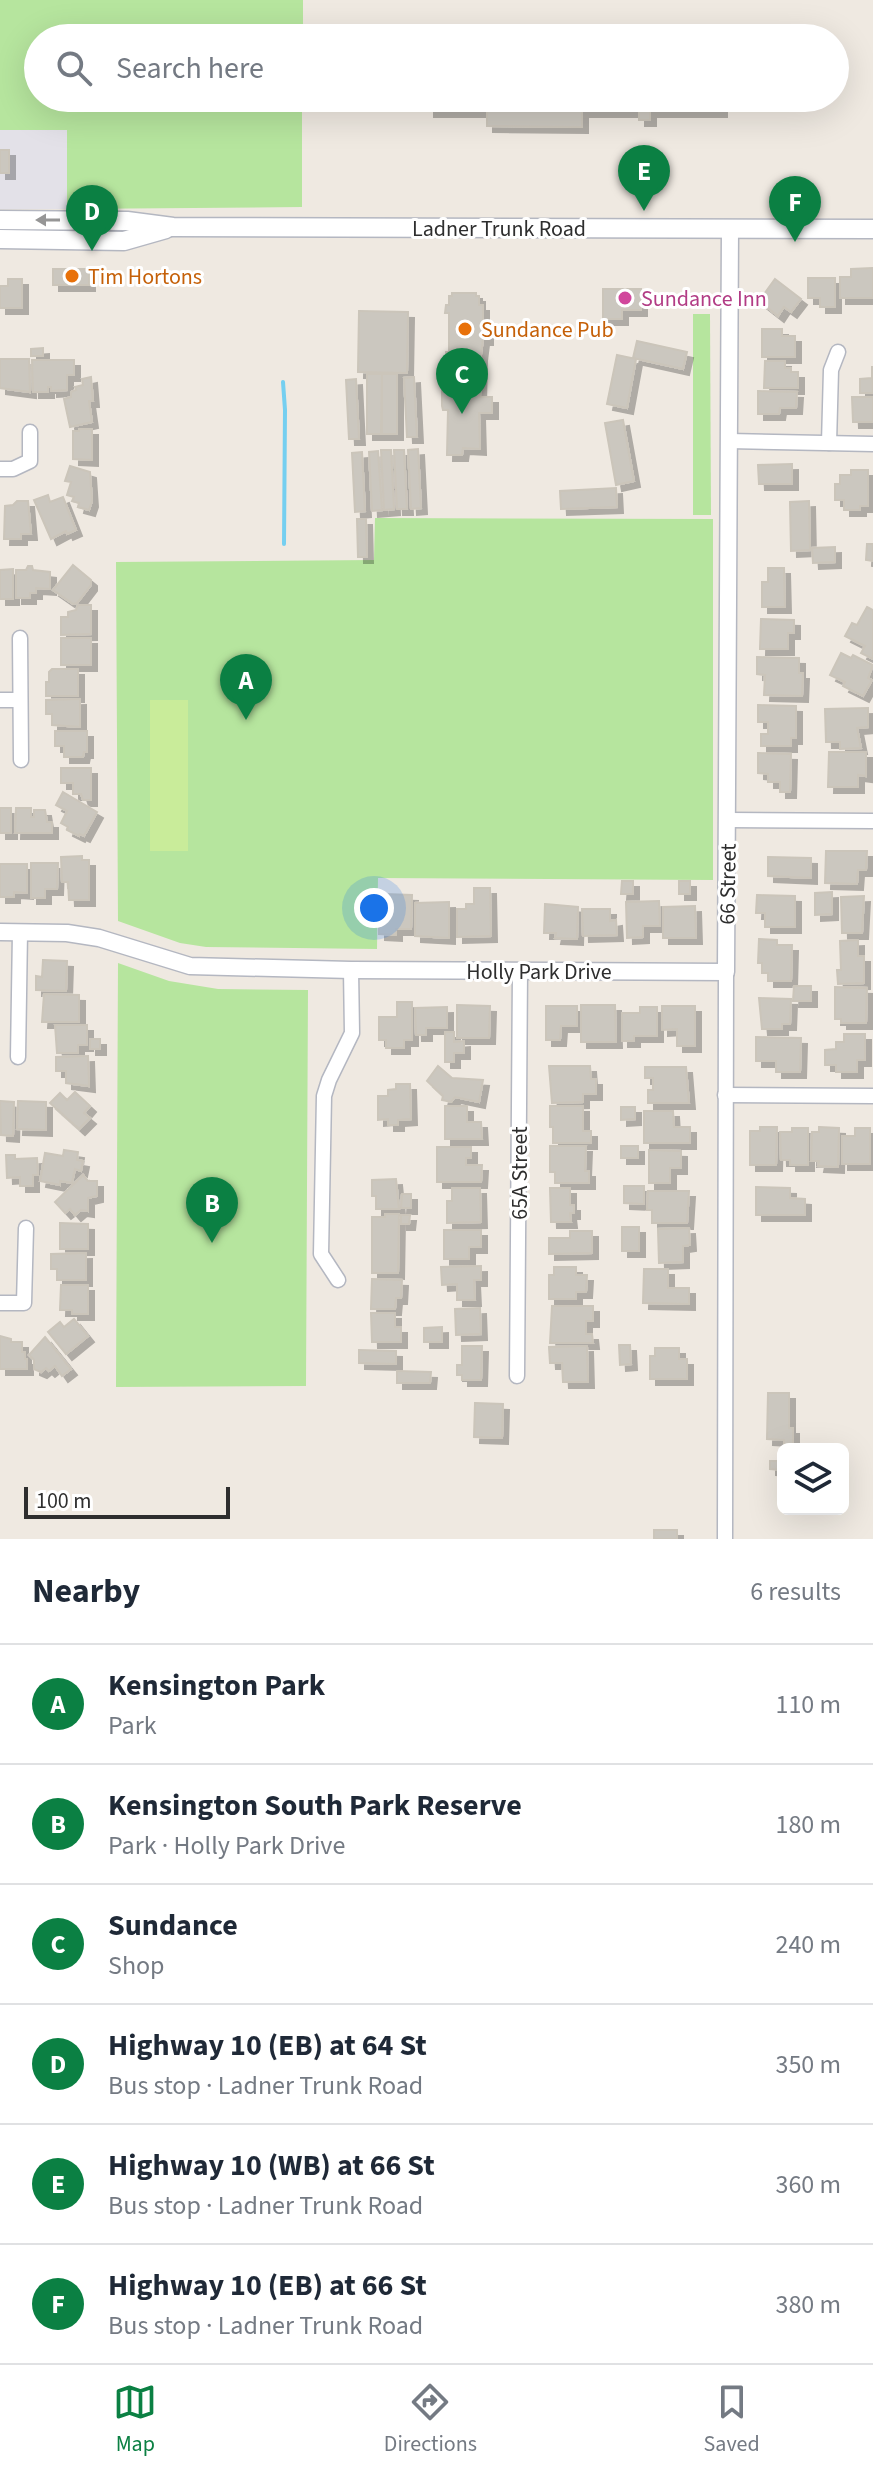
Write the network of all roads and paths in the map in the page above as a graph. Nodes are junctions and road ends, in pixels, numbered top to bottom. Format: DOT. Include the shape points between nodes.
graph roads {
  1 [pos="0,220"];
  2 [pos="173,227"];
  3 [pos="730,229"];
  4 [pos="873,229"];
  5 [pos="0,239"];
  6 [pos="838,352"];
  7 [pos="30,432"];
  8 [pos="729,441"];
  9 [pos="829,443"];
  10 [pos="873,444"];
  11 [pos="0,469"];
  12 [pos="20,638"];
  13 [pos="0,700"];
  14 [pos="20,700"];
  15 [pos="21,760"];
  16 [pos="728,820"];
  17 [pos="873,821"];
  18 [pos="0,932"];
  19 [pos="20,932"];
  20 [pos="351,970"];
  21 [pos="520,971"];
  22 [pos="726,972"];
  23 [pos="18,1057"];
  24 [pos="725,1095"];
  25 [pos="873,1096"];
  26 [pos="26,1228"];
  27 [pos="338,1280"];
  28 [pos="0,1303"];
  29 [pos="517,1376"];
  30 [pos="725,1539"];
  2 -- 1 [label="main road, Ladner Trunk Road, one-way" via="127,221"];
  2 -- 3 [label="main road, Ladner Trunk Road"];
  2 -- 5 [label="main road, Ladner Trunk Road" via="124,241"];
  3 -- 4 [label="main road, Ladner Trunk Road"];
  3 -- 8 [label="street, 66 Street"];
  6 -- 9 [label="street" via="831,370"];
  7 -- 11 [label="street" via="30,461"];
  8 -- 9 [label="street"];
  8 -- 16 [label="street, 66 Street"];
  9 -- 10 [label="street"];
  12 -- 14 [label="street"];
  13 -- 14 [label="street"];
  14 -- 15 [label="street"];
  16 -- 17 [label="street"];
  16 -- 22 [label="street, 66 Street"];
  18 -- 19 [label="street, Holly Park Drive"];
  19 -- 20 [label="street, Holly Park Drive" via="99,938 190,966"];
  19 -- 23 [label="street"];
  20 -- 21 [label="street, Holly Park Drive"];
  20 -- 27 [label="street" via="352,1033 324,1096 321,1254"];
  21 -- 22 [label="street, Holly Park Drive"];
  21 -- 29 [label="street, 65A Street"];
  22 -- 24 [label="street, 66 Street"];
  24 -- 25 [label="street"];
  24 -- 30 [label="street, 66 Street"];
  26 -- 28 [label="street" via="24,1303"];
}
